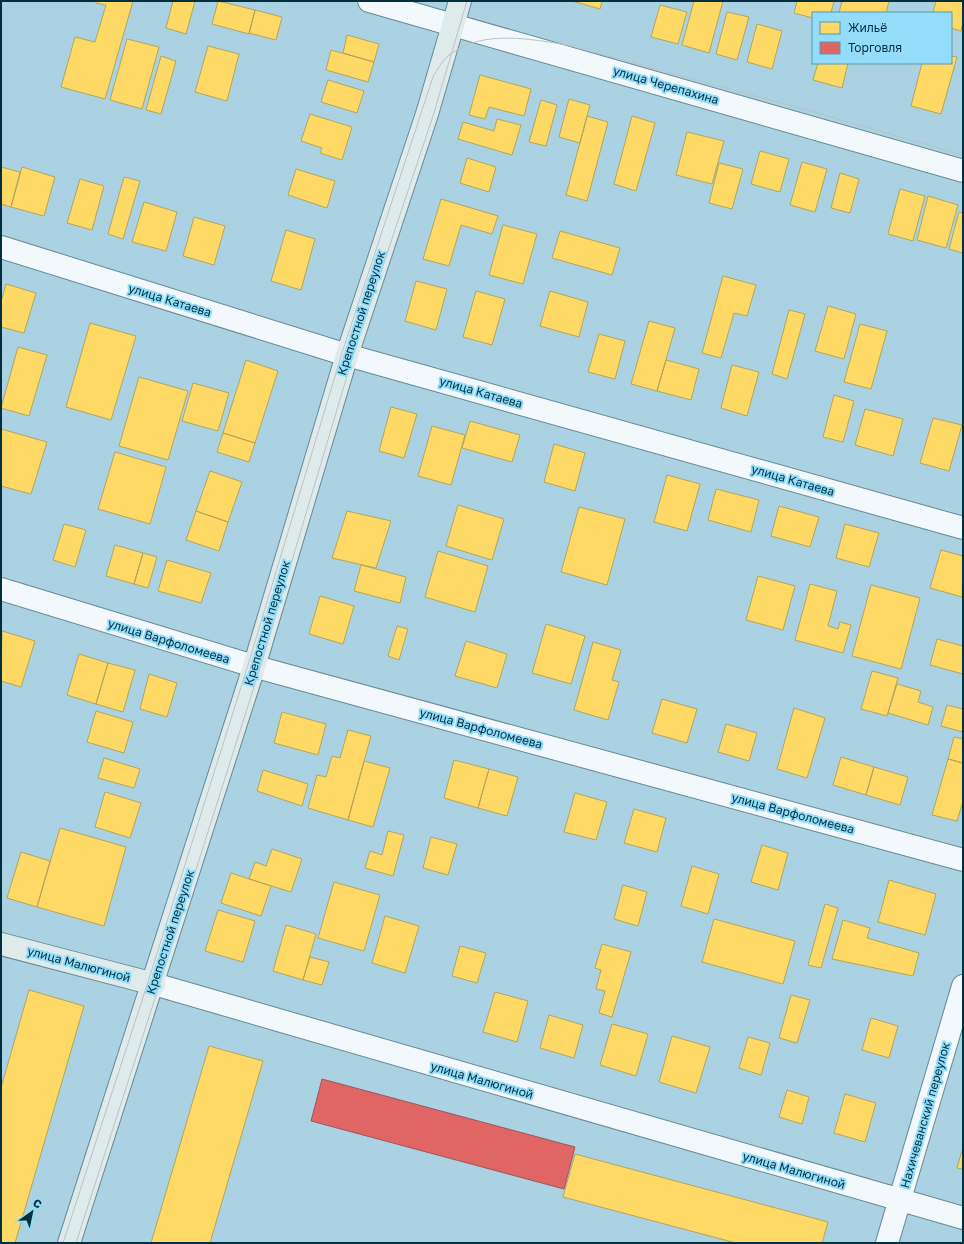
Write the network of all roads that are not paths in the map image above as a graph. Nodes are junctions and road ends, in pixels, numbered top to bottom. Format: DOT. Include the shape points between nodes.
graph roads {
  1 [pos="369,1"];
  2 [pos="460,1"];
  3 [pos="454,24"];
  4 [pos="963,171"];
  5 [pos="1,248"];
  6 [pos="347,355"];
  7 [pos="963,528"];
  8 [pos="1,589"];
  9 [pos="254,667"];
  10 [pos="963,860"];
  11 [pos="1,944"];
  12 [pos="154,984"];
  13 [pos="963,986"];
  14 [pos="900,1201"];
  15 [pos="963,1218"];
  16 [pos="70,1243"];
  17 [pos="887,1243"];
  1 -- 3 [label="street, улица Черепахина"];
  2 -- 3 [label="street, Крепостной переулок"];
  3 -- 4 [label="street, улица Черепахина"];
  3 -- 6 [label="street, Крепостной переулок"];
  5 -- 6 [label="street, улица Катаева"];
  6 -- 7 [label="street, улица Катаева"];
  6 -- 9 [label="street, Крепостной переулок"];
  8 -- 9 [label="street, улица Варфоломеева"];
  9 -- 10 [label="street, улица Варфоломеева"];
  9 -- 12 [label="street, Крепостной переулок"];
  11 -- 12 [label="street, улица Малюгиной"];
  12 -- 14 [label="street, улица Малюгиной"];
  12 -- 16 [label="street, Крепостной переулок"];
  13 -- 14 [label="street, Нахичеванский переулок"];
  14 -- 15 [label="street, улица Малюгиной"];
  14 -- 17 [label="street, Нахичеванский переулок"];
}
